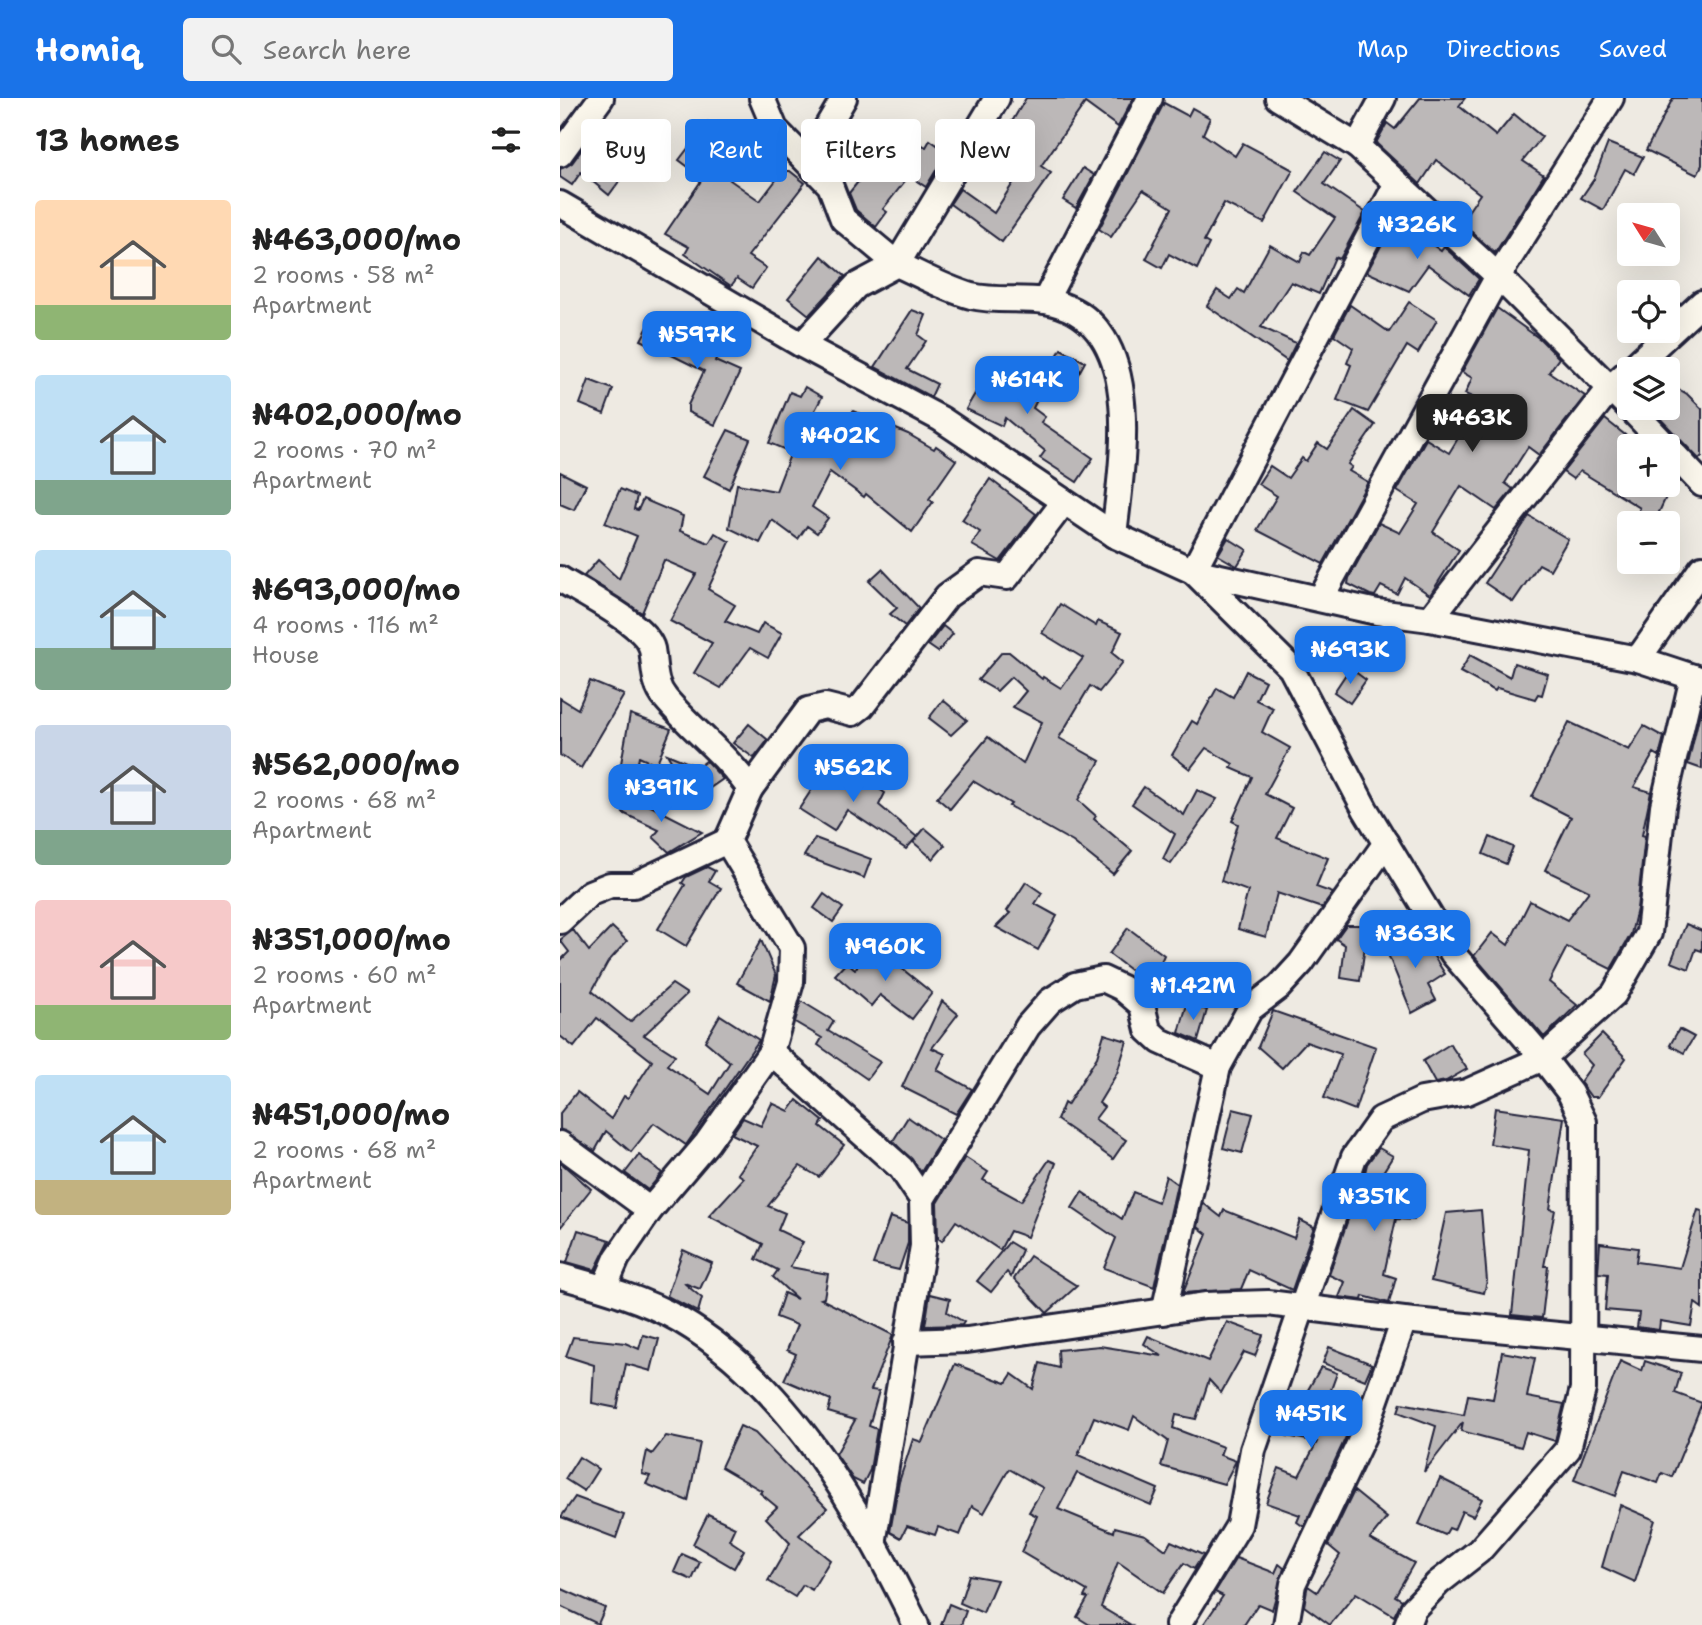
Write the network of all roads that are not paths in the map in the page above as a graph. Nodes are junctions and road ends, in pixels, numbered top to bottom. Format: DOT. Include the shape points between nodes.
graph roads {
  1 [pos="601,98"];
  2 [pos="762,98"];
  3 [pos="844,98"];
  4 [pos="997,98"];
  5 [pos="1150,98"];
  6 [pos="1278,98"];
  7 [pos="1383,98"];
  8 [pos="1611,98"];
  9 [pos="832,119"];
  10 [pos="1357,146"];
  11 [pos="560,155"];
  12 [pos="801,155"];
  13 [pos="827,182"];
  14 [pos="1397,183"];
  15 [pos="560,204"];
  16 [pos="897,264"];
  17 [pos="1498,276"];
  18 [pos="1045,301"];
  19 [pos="1702,303"];
  20 [pos="803,345"];
  21 [pos="1644,357"];
  22 [pos="1617,382"];
  23 [pos="1611,387"];
  24 [pos="1617,393"];
  25 [pos="1642,420"];
  26 [pos="1655,434"];
  27 [pos="1680,461"];
  28 [pos="1702,484"];
  29 [pos="1064,502"];
  30 [pos="1114,535"];
  31 [pos="1702,568"];
  32 [pos="1193,571"];
  33 [pos="560,579"];
  34 [pos="1321,598"];
  35 [pos="1430,619"];
  36 [pos="1638,659"];
  37 [pos="1697,679"];
  38 [pos="750,789"];
  39 [pos="727,841"];
  40 [pos="1386,843"];
  41 [pos="565,908"];
  42 [pos="771,1052"];
  43 [pos="1543,1058"];
  44 [pos="1218,1067"];
  45 [pos="560,1144"];
  46 [pos="922,1199"];
  47 [pos="650,1210"];
  48 [pos="560,1276"];
  49 [pos="604,1288"];
  50 [pos="1304,1307"];
  51 [pos="1164,1312"];
  52 [pos="1404,1321"];
  53 [pos="1583,1335"];
  54 [pos="906,1342"];
  55 [pos="1702,1349"];
  56 [pos="874,1538"];
  57 [pos="916,1625"];
  58 [pos="1178,1625"];
  59 [pos="1286,1625"];
  60 [pos="1407,1625"];
  1 -- 11 [label="street"];
  2 -- 12 [label="street" via="775,129"];
  3 -- 9 [label="street"];
  4 -- 16 [label="street"];
  5 -- 18 [label="street"];
  6 -- 10 [label="street"];
  7 -- 10 [label="street"];
  8 -- 17 [label="street"];
  10 -- 14 [label="street"];
  13 -- 16 [label="street" via="843,219"];
  14 -- 17 [label="street"];
  14 -- 32 [label="street"];
  15 -- 20 [label="street"];
  16 -- 18 [label="street" via="970,296"];
  16 -- 20 [label="street" via="856,286"];
  17 -- 23 [label="street"];
  17 -- 34 [label="street"];
  18 -- 30 [label="street" via="1074,310 1099,329 1117,370 1125,439"];
  19 -- 21 [label="street"];
  20 -- 29 [label="street" via="941,419"];
  22 -- 23 [label="street"];
  23 -- 24 [label="street"];
  23 -- 35 [label="street"];
  25 -- 26 [label="street"];
  27 -- 28 [label="street"];
  29 -- 30 [label="street"];
  29 -- 38 [label="street" via="1007,577 979,573 947,596 862,706 853,713 825,706 808,710"];
  30 -- 32 [label="street"];
  31 -- 36 [label="street"];
  32 -- 34 [label="street"];
  32 -- 40 [label="street" via="1291,668"];
  33 -- 38 [label="street" via="640,630 652,648 652,666 664,697 731,763"];
  34 -- 35 [label="street"];
  35 -- 36 [label="street"];
  36 -- 37 [label="street"];
  37 -- 43 [label="street" via="1663,806 1649,933 1615,994"];
  38 -- 39 [label="street"];
  39 -- 41 [label="street" via="634,885 610,886"];
  39 -- 42 [label="street" via="792,948 791,982"];
  40 -- 43 [label="street" via="1453,954"];
  40 -- 44 [label="street" via="1301,963 1250,1009"];
  42 -- 46 [label="street" via="901,1168"];
  42 -- 47 [label="street" via="707,1143"];
  43 -- 50 [label="street" via="1468,1092 1422,1100 1381,1119 1354,1157"];
  43 -- 53 [label="street" via="1570,1093 1584,1122"];
  44 -- 46 [label="street" via="1160,1041 1148,1030 1142,1005 1122,988 1103,979 1076,985 1050,1001 1028,1026"];
  44 -- 51 [label="street"];
  45 -- 47 [label="street"];
  46 -- 54 [label="street" via="923,1246"];
  47 -- 49 [label="street" via="617,1258"];
  48 -- 49 [label="street"];
  49 -- 56 [label="street" via="680,1320 727,1354 779,1402"];
  50 -- 51 [label="street" via="1205,1305"];
  50 -- 52 [label="street"];
  50 -- 58 [label="street" via="1253,1450 1239,1525"];
  51 -- 54 [label="street" via="967,1340"];
  52 -- 53 [label="street"];
  52 -- 59 [label="street" via="1363,1436 1293,1584"];
  53 -- 55 [label="street"];
  53 -- 60 [label="street" via="1583,1389 1568,1449 1479,1550 1413,1609"];
  54 -- 56 [label="street"];
  56 -- 57 [label="street"];
}
